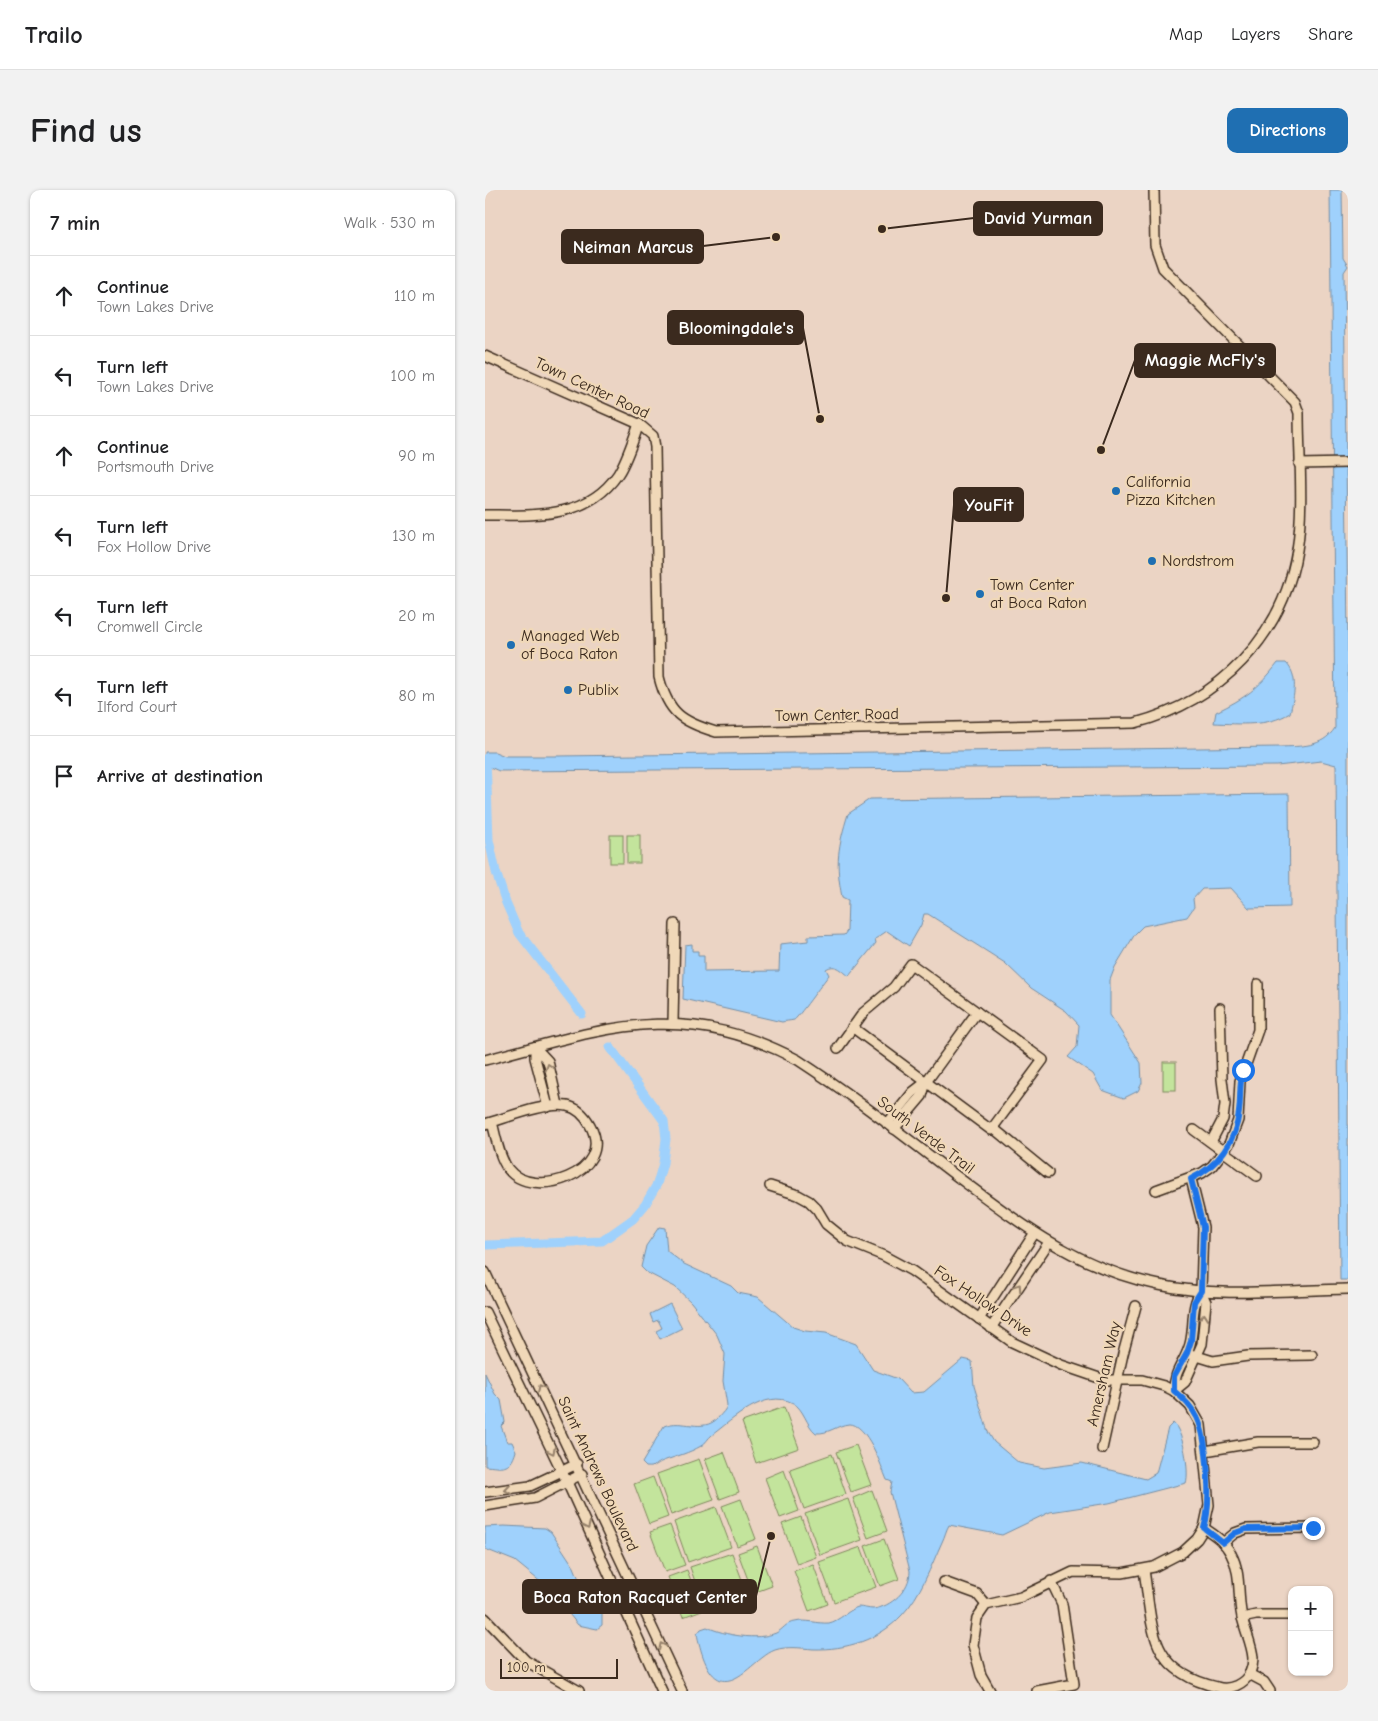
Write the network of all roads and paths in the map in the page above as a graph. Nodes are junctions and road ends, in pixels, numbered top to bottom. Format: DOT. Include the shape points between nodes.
graph roads {
  1 [pos="1154,190"];
  2 [pos="485,356"];
  3 [pos="639,424"];
  4 [pos="1348,463"];
  5 [pos="1299,464"];
  6 [pos="485,515"];
  7 [pos="675,924"];
  8 [pos="1258,984"];
  9 [pos="1220,1008"];
  10 [pos="977,1012"];
  11 [pos="673,1023"];
  12 [pos="852,1027"];
  13 [pos="535,1047"];
  14 [pos="838,1048"];
  15 [pos="485,1060"];
  16 [pos="926,1082"];
  17 [pos="548,1106"];
  18 [pos="558,1106"];
  19 [pos="488,1123"];
  20 [pos="891,1127"];
  21 [pos="993,1128"];
  22 [pos="1194,1130"];
  23 [pos="1211,1142"];
  24 [pos="1225,1152"];
  25 [pos="1048,1173"];
  26 [pos="1257,1176"];
  27 [pos="1191,1179"];
  28 [pos="769,1186"];
  29 [pos="1156,1190"];
  30 [pos="1034,1234"];
  31 [pos="1049,1242"];
  32 [pos="485,1272"];
  33 [pos="1348,1289"];
  34 [pos="1201,1291"];
  35 [pos="1136,1306"];
  36 [pos="485,1312"];
  37 [pos="979,1319"];
  38 [pos="991,1328"];
  39 [pos="1187,1353"];
  40 [pos="1312,1355"];
  41 [pos="1198,1357"];
  42 [pos="1117,1382"];
  43 [pos="1174,1391"];
  44 [pos="1313,1442"];
  45 [pos="1101,1449"];
  46 [pos="1205,1452"];
  47 [pos="577,1464"];
  48 [pos="562,1472"];
  49 [pos="582,1474"];
  50 [pos="567,1482"];
  51 [pos="485,1492"];
  52 [pos="485,1506"];
  53 [pos="1204,1528"];
  54 [pos="1313,1528"];
  55 [pos="1223,1543"];
  56 [pos="1144,1570"];
  57 [pos="944,1582"];
  58 [pos="1051,1582"];
  59 [pos="987,1605"];
  60 [pos="1288,1615"];
  61 [pos="485,1618"];
  62 [pos="1242,1618"];
  63 [pos="1249,1674"];
  64 [pos="579,1691"];
  65 [pos="662,1691"];
  66 [pos="682,1691"];
  67 [pos="990,1691"];
  68 [pos="1037,1691"];
  69 [pos="1270,1691"];
  1 -- 5 [label="street, Town Center Road" via="1155,246 1163,268 1295,402 1299,413"];
  2 -- 3 [label="street, Town Center Road"];
  3 -- 5 [label="street, Town Center Road" via="653,436 655,445 657,662 664,698 677,714 693,725 716,732 1135,723 1178,708 1218,684 1237,668 1271,624 1283,601 1297,550"];
  3 -- 6 [label="street" via="619,472 592,499 555,513"];
  4 -- 5 [label="street"];
  7 -- 11 [label="street"];
  8 -- 24 [label="street" via="1258,1030 1240,1081 1238,1120"];
  9 -- 23 [label="street" via="1225,1104 1223,1119"];
  10 -- 12 [label="street" via="911,964 894,987 863,1013"];
  10 -- 16 [label="street"];
  10 -- 21 [label="street" via="1043,1060"];
  11 -- 13 [label="street, South Verde Trail" via="607,1028"];
  11 -- 20 [label="street, South Verde Trail" via="720,1030 778,1050 814,1071"];
  12 -- 14 [label="street"];
  12 -- 16 [label="street"];
  13 -- 15 [label="street, South Verde Trail"];
  13 -- 17 [label="street"];
  18 -- 13 [label="street, one-way" via="548,1061"];
  16 -- 20 [label="street" via="913,1092"];
  16 -- 21 [label="street" via="991,1130"];
  17 -- 18 [label="street"];
  17 -- 19 [label="street"];
  18 -- 19 [label="street" via="573,1108 582,1114 592,1130 596,1148 589,1164 557,1180 528,1181 510,1172"];
  20 -- 30 [label="street, South Verde Trail"];
  21 -- 25 [label="street"];
  22 -- 23 [label="street"];
  23 -- 24 [label="street"];
  24 -- 26 [label="street"];
  24 -- 27 [label="street" via="1212,1166"];
  27 -- 29 [label="street"];
  27 -- 34 [label="street" via="1203,1227"];
  28 -- 37 [label="street, Fox Hollow Drive" via="809,1201 836,1233 859,1247 904,1266"];
  30 -- 31 [label="street, South Verde Trail"];
  30 -- 37 [label="street"];
  31 -- 34 [label="street, South Verde Trail" via="1113,1273 1161,1286"];
  38 -- 31 [label="street, one-way"];
  47 -- 32 [label="street, Saint Andrews Boulevard, one-way"];
  33 -- 34 [label="street, South Verde Trail"];
  34 -- 39 [label="street" via="1194,1302"];
  41 -- 34 [label="street, one-way" via="1206,1302"];
  35 -- 42 [label="street, Amersham Way"];
  36 -- 48 [label="street, Saint Andrews Boulevard, one-way"];
  37 -- 38 [label="street, Fox Hollow Drive"];
  38 -- 42 [label="street, Fox Hollow Drive" via="1012,1342 1061,1365"];
  39 -- 41 [label="street"];
  39 -- 43 [label="street" via="1174,1376"];
  40 -- 41 [label="street" via="1248,1356 1213,1361"];
  41 -- 43 [label="street" via="1185,1382"];
  42 -- 43 [label="street, Fox Hollow Drive" via="1142,1380"];
  42 -- 45 [label="street, Amersham Way"];
  43 -- 46 [label="street, Fox Hollow Drive" via="1196,1415 1204,1436"];
  44 -- 46 [label="street" via="1259,1442"];
  46 -- 53 [label="street, Fox Hollow Drive" via="1209,1505"];
  47 -- 48 [label="street"];
  47 -- 49 [label="street, Saint Andrews Boulevard"];
  48 -- 50 [label="street, Saint Andrews Boulevard"];
  48 -- 51 [label="street, one-way" via="530,1486"];
  49 -- 50 [label="street"];
  66 -- 49 [label="street, Saint Andrews Boulevard, one-way"];
  50 -- 52 [label="street" via="535,1498"];
  50 -- 65 [label="street, Saint Andrews Boulevard, one-way"];
  53 -- 55 [label="street"];
  53 -- 56 [label="street, Fox Hollow Drive" via="1183,1552"];
  54 -- 55 [label="street" via="1246,1529"];
  55 -- 62 [label="street" via="1238,1572"];
  56 -- 58 [label="street, Fox Hollow Drive" via="1073,1572"];
  56 -- 63 [label="street" via="1154,1636 1170,1664 1185,1675 1222,1688 1238,1685"];
  57 -- 59 [label="street" via="977,1594"];
  58 -- 59 [label="street, Fox Hollow Drive" via="1021,1596"];
  58 -- 68 [label="street" via="1062,1604 1074,1684"];
  59 -- 67 [label="street" via="977,1618 973,1645 981,1675"];
  60 -- 62 [label="street"];
  61 -- 64 [label="street" via="526,1661"];
  62 -- 63 [label="street" via="1253,1657"];
  63 -- 69 [label="street" via="1264,1682"];
}
